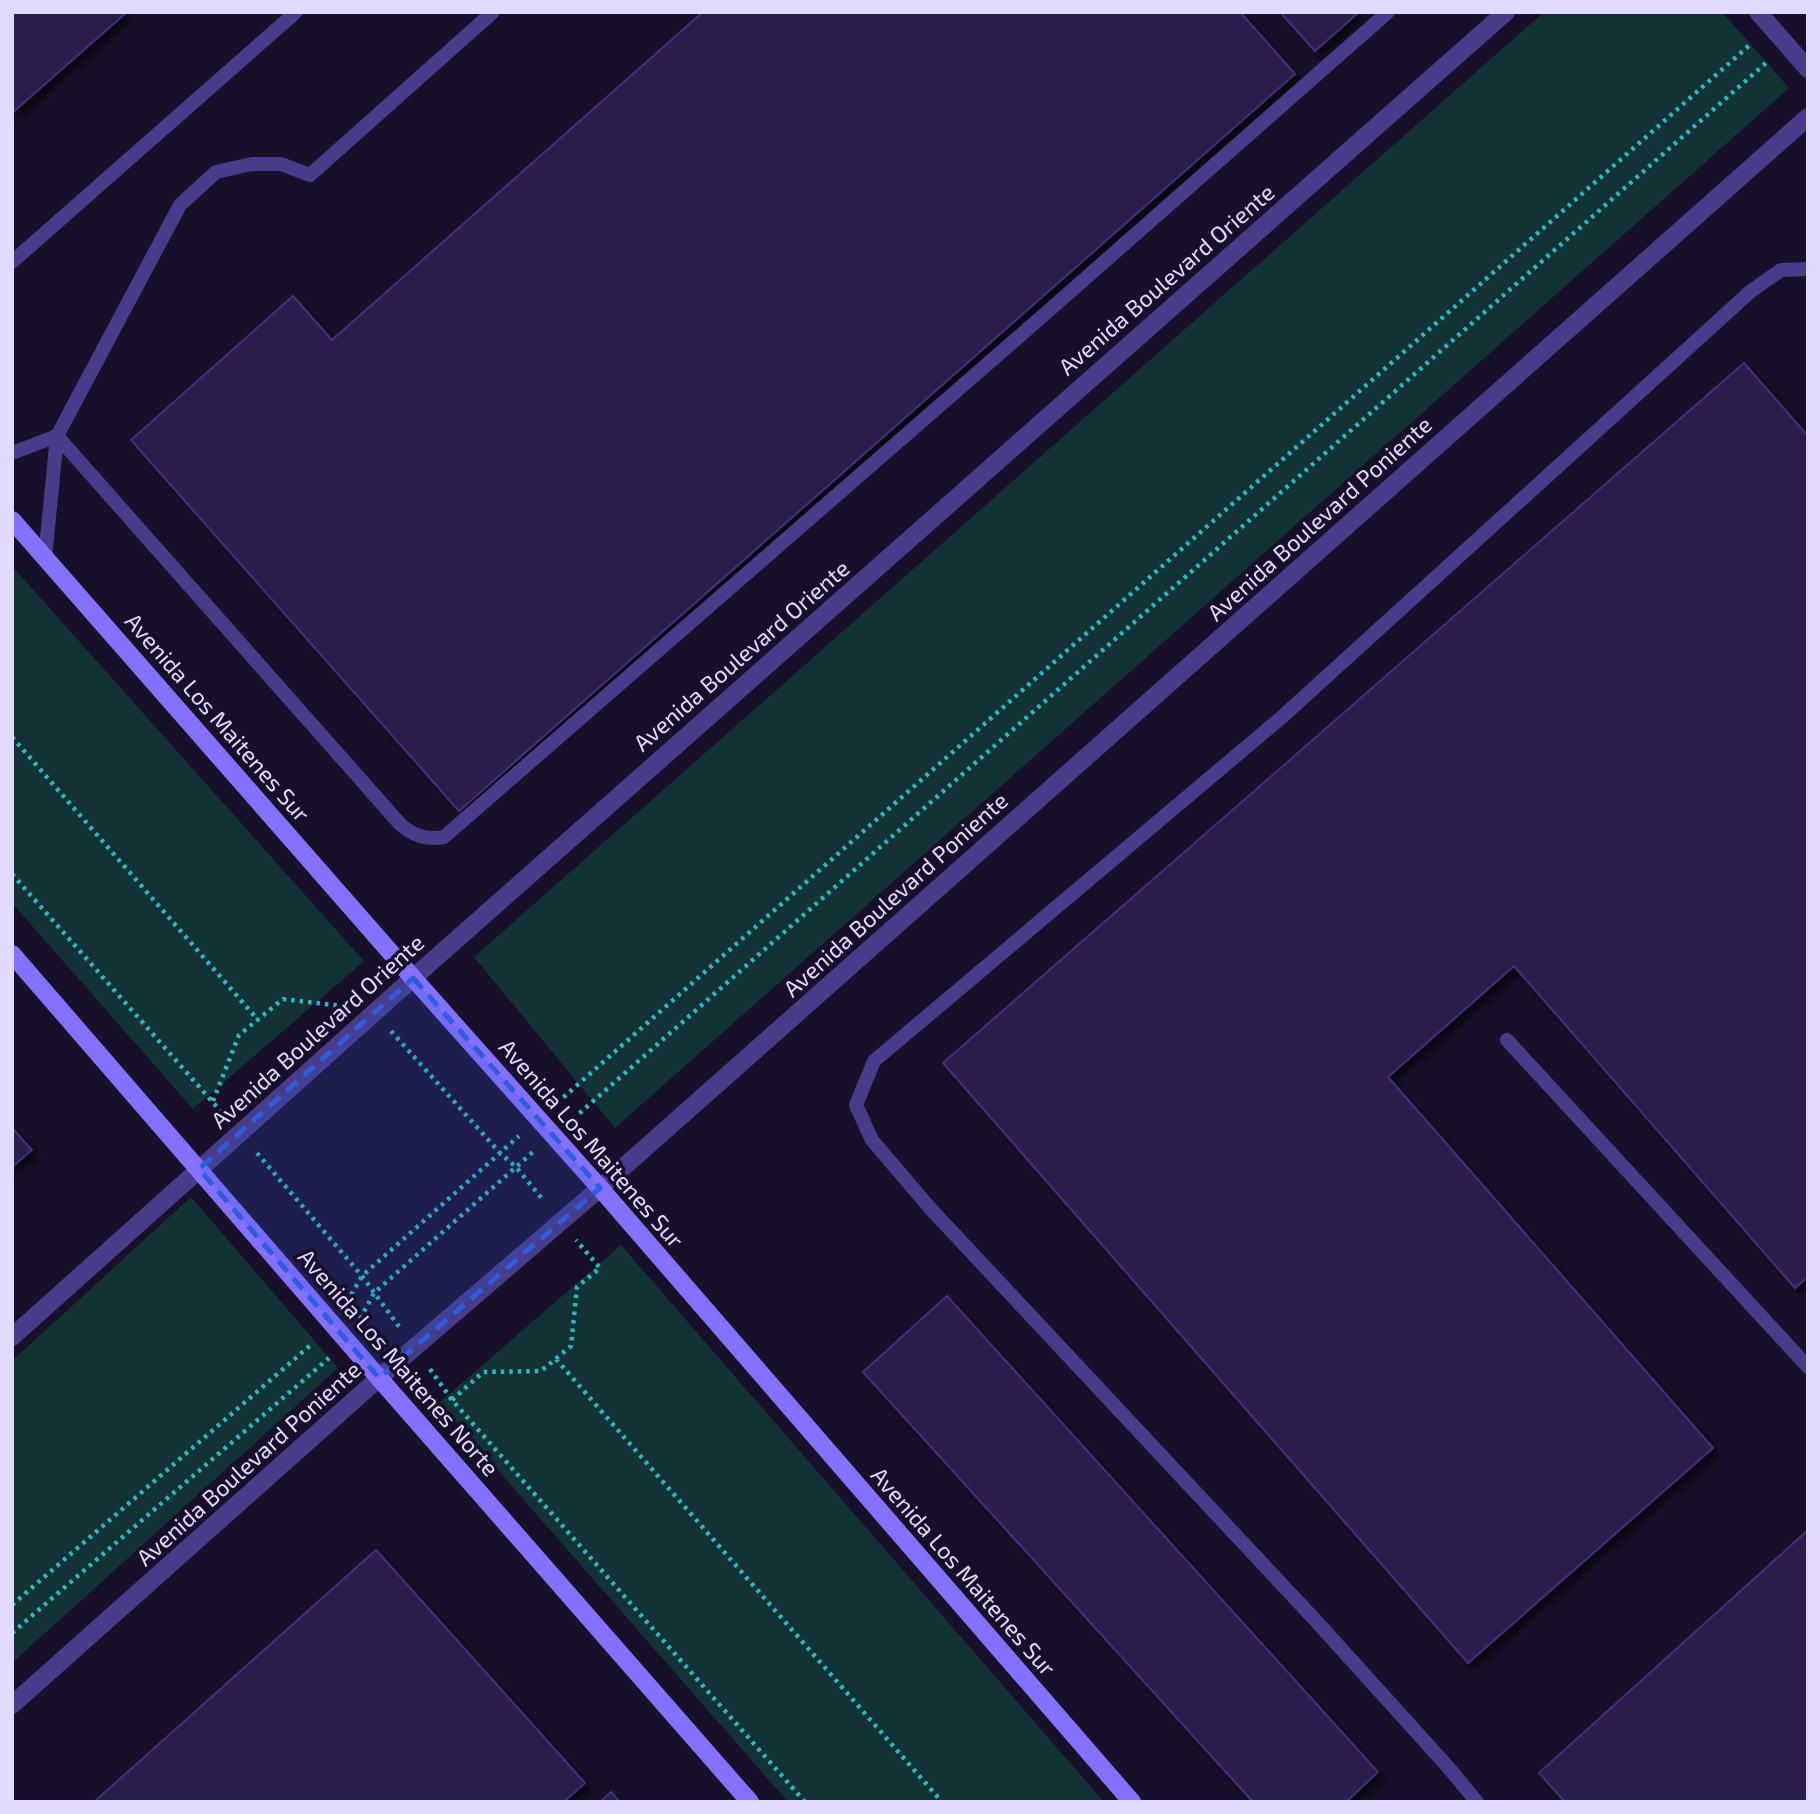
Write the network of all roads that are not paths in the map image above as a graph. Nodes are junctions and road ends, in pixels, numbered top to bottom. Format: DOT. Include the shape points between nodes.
graph roads {
  1 [pos="296,12"];
  2 [pos="493,12"];
  3 [pos="1388,12"];
  4 [pos="1506,12"];
  5 [pos="1758,12"];
  6 [pos="1808,69"];
  7 [pos="1808,117"];
  8 [pos="12,262"];
  9 [pos="1808,269"];
  10 [pos="57,436"];
  11 [pos="12,453"];
  12 [pos="12,520"];
  13 [pos="45,558"];
  14 [pos="12,954"];
  15 [pos="413,978"];
  16 [pos="1507,1040"];
  17 [pos="199,1169"];
  18 [pos="600,1188"];
  19 [pos="12,1336"];
  20 [pos="1808,1367"];
  21 [pos="379,1378"];
  22 [pos="12,1705"];
  23 [pos="750,1802"];
  24 [pos="1132,1802"];
  25 [pos="1477,1802"];
  1 -- 8 [label="lane"];
  2 -- 10 [label="lane" via="310,175 281,164 228,169 216,172 180,205"];
  3 -- 10 [label="lane" via="444,837 422,838 400,824"];
  4 -- 15 [label="street, Avenida Boulevard Oriente"];
  5 -- 6 [label="street"];
  7 -- 18 [label="street, Avenida Boulevard Poniente"];
  9 -- 25 [label="lane" via="1781,270 1751,291 1282,717 874,1061 856,1105 872,1140 929,1207 1317,1622"];
  10 -- 11 [label="lane"];
  10 -- 13 [label="lane"];
  12 -- 13 [label="street, Avenida Los Maitenes Sur"];
  13 -- 15 [label="street, Avenida Los Maitenes Sur"];
  14 -- 17 [label="street, Avenida Los Maitenes Norte"];
  15 -- 17 [label="street, Avenida Boulevard Oriente"];
  15 -- 18 [label="street, Avenida Los Maitenes Sur"];
  16 -- 20 [label="lane"];
  17 -- 19 [label="street, Avenida Boulevard Oriente"];
  17 -- 21 [label="street, Avenida Los Maitenes Norte"];
  18 -- 21 [label="street, Avenida Boulevard Poniente"];
  18 -- 24 [label="street, Avenida Los Maitenes Sur"];
  21 -- 22 [label="street, Avenida Boulevard Poniente"];
  21 -- 23 [label="street, Avenida Los Maitenes Norte"];
}
